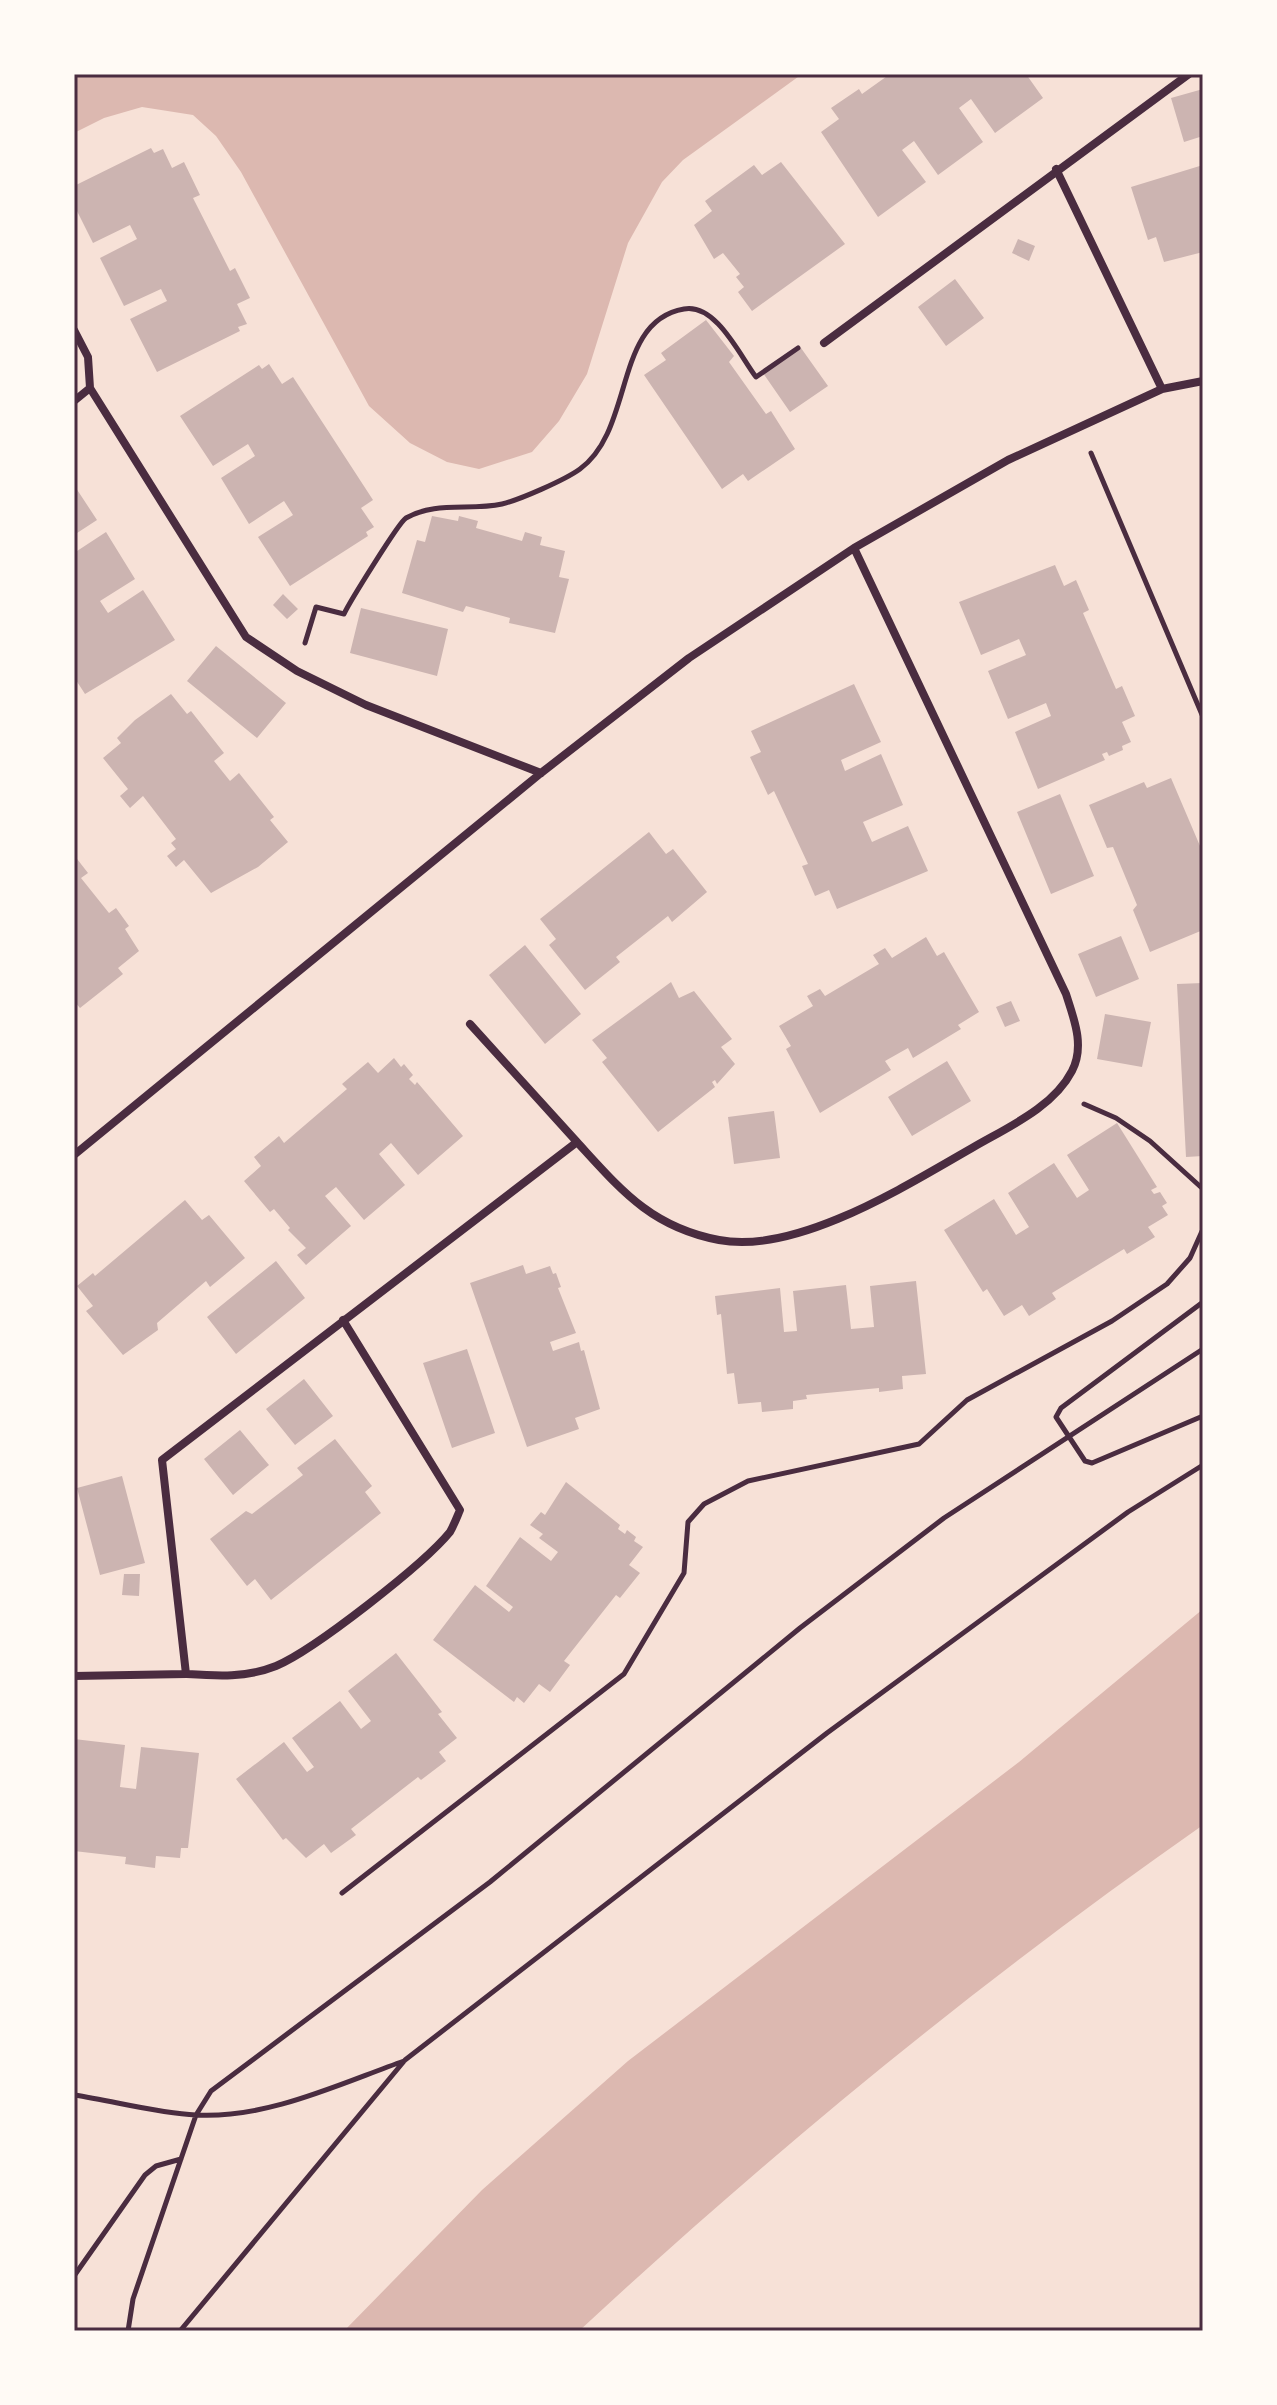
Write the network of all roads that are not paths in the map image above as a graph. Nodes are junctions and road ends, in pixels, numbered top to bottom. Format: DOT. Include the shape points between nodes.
graph roads {
  1 [pos="1189,74"];
  2 [pos="1056,169"];
  3 [pos="74,330"];
  4 [pos="824,343"];
  5 [pos="1203,381"];
  6 [pos="90,388"];
  7 [pos="1162,389"];
  8 [pos="74,401"];
  9 [pos="854,548"];
  10 [pos="541,773"];
  11 [pos="470,1024"];
  12 [pos="577,1142"];
  13 [pos="74,1155"];
  14 [pos="343,1320"];
  15 [pos="186,1674"];
  16 [pos="74,1676"];
  1 -- 2 [label="street"];
  2 -- 4 [label="street"];
  2 -- 7 [label="street"];
  3 -- 6 [label="street" via="88,357"];
  5 -- 7 [label="street"];
  6 -- 8 [label="street"];
  6 -- 10 [label="street" via="246,637 297,671 366,705"];
  7 -- 9 [label="street" via="1008,460"];
  9 -- 10 [label="street" via="689,658"];
  9 -- 12 [label="street" via="1066,994 1077,1028 1073,1070 1057,1093 1026,1117 879,1201 761,1240 722,1241 650,1215"];
  10 -- 13 [label="street"];
  11 -- 12 [label="street"];
  12 -- 14 [label="street"];
  14 -- 15 [label="street" via="162,1460"];
  14 -- 15 [label="street" via="460,1510 456,1520 420,1560 313,1645 276,1666 235,1676"];
  15 -- 16 [label="street"];
}
